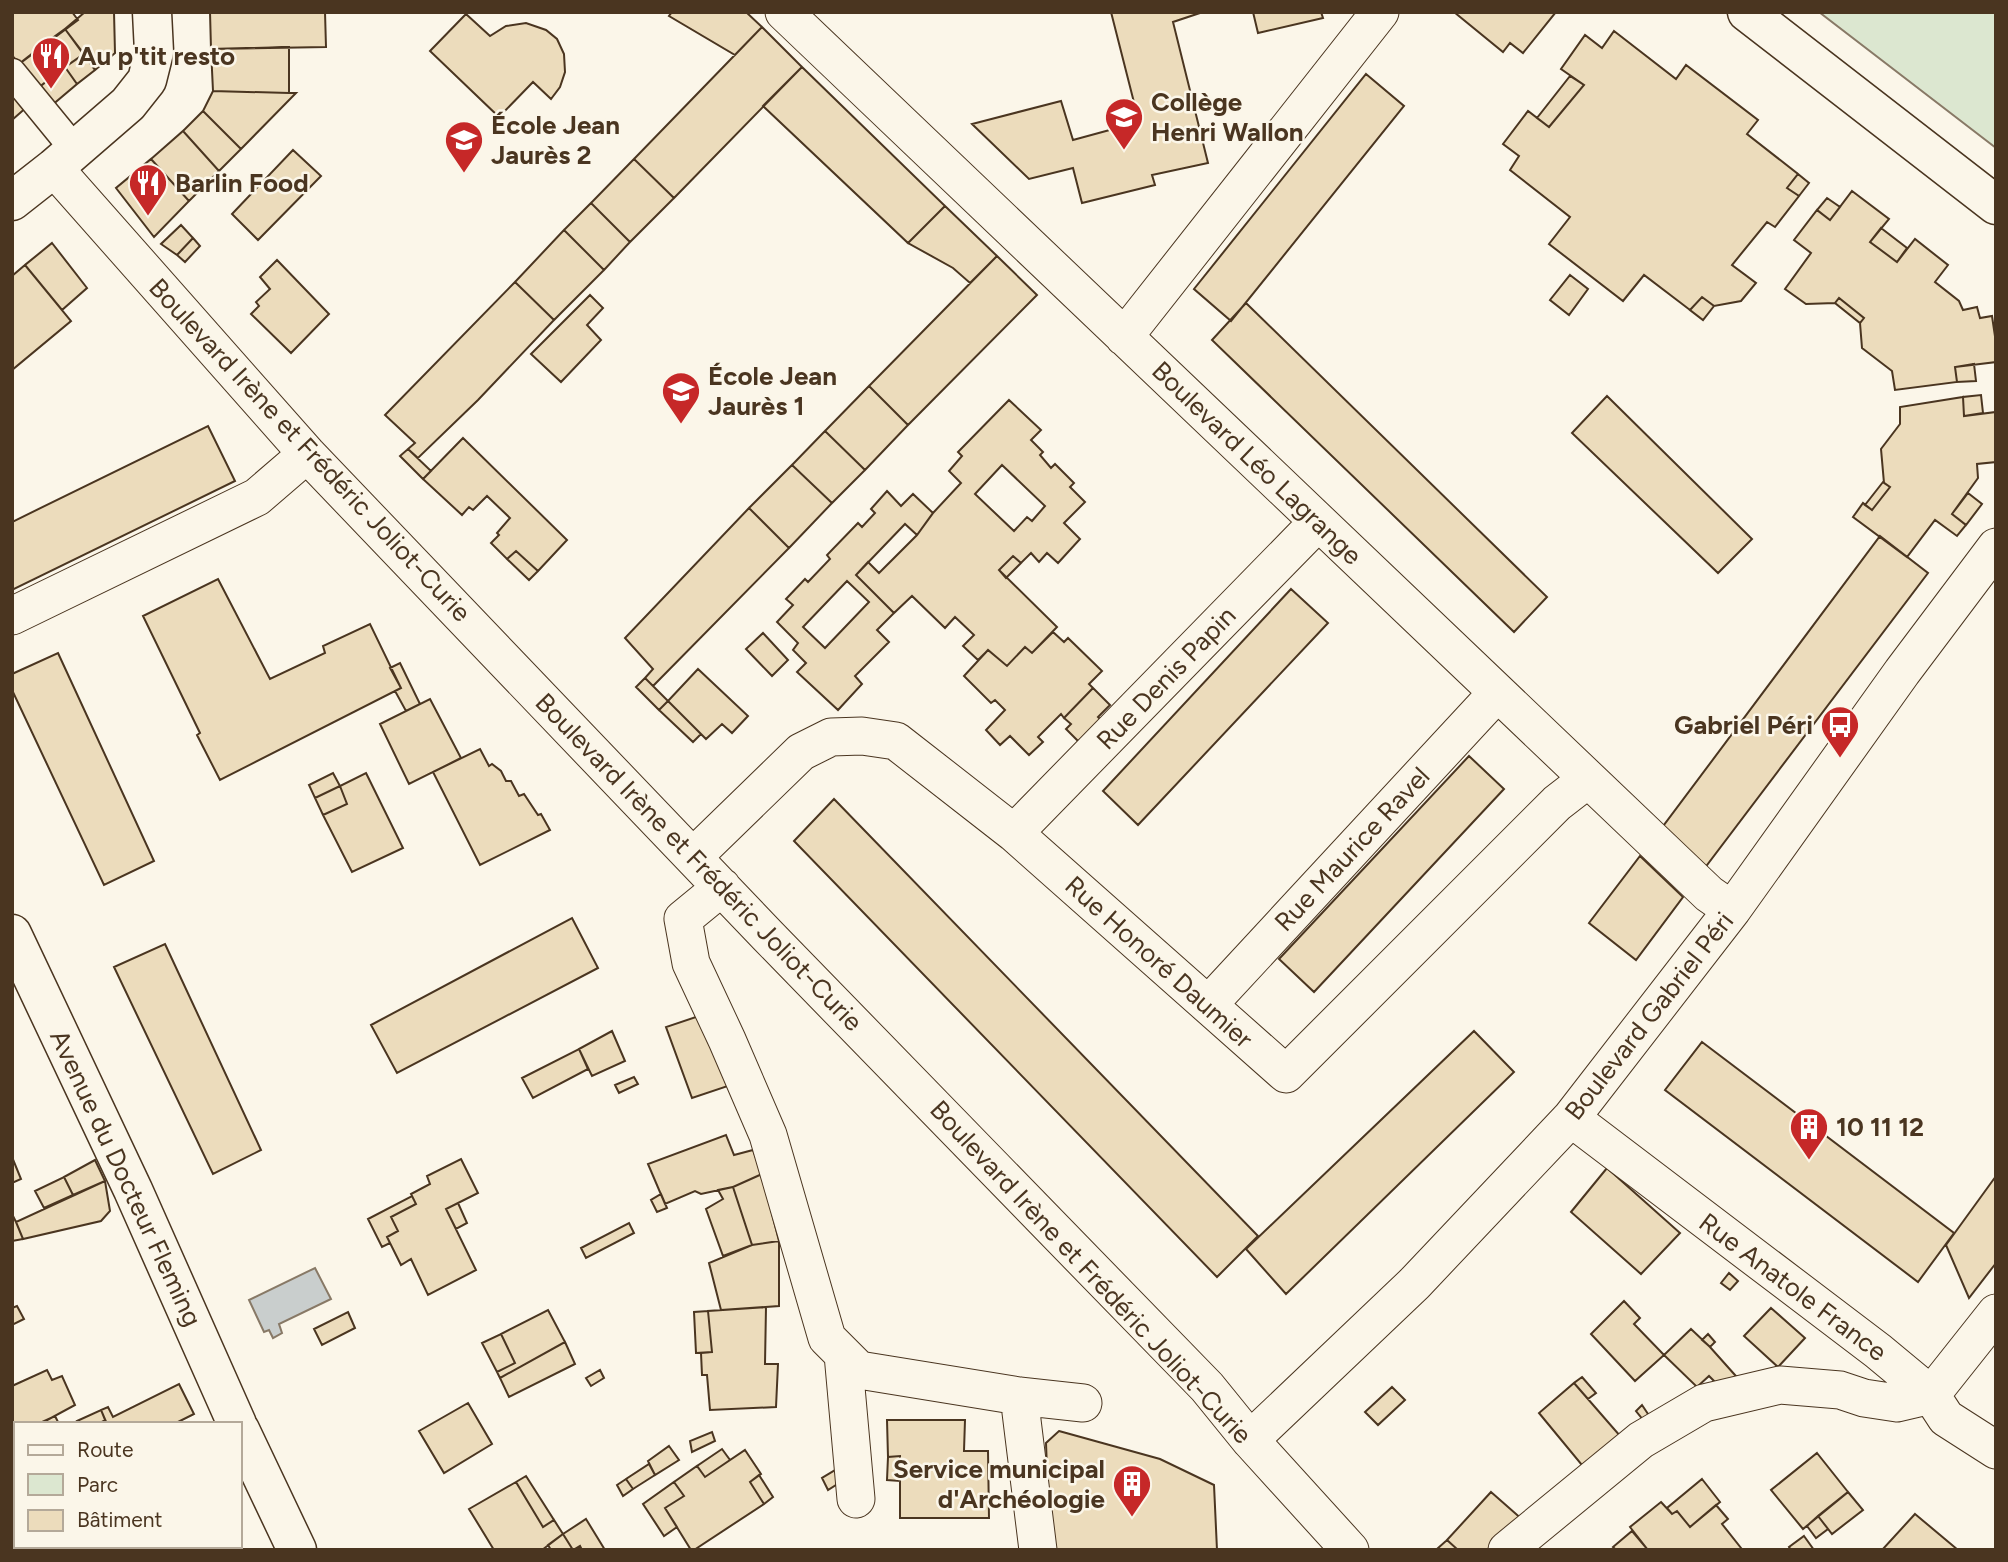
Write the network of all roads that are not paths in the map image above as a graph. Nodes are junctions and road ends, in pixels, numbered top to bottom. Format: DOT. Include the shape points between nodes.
graph roads {
  1 [pos="152,12"];
  2 [pos="784,12"];
  3 [pos="1380,12"];
  4 [pos="1747,12"];
  5 [pos="12,73"];
  6 [pos="65,159"];
  7 [pos="12,201"];
  8 [pos="1996,205"];
  9 [pos="1124,337"];
  10 [pos="307,454"];
  11 [pos="1318,522"];
  12 [pos="1996,548"];
  13 [pos="12,616"];
  14 [pos="1497,693"];
  15 [pos="1588,779"];
  16 [pos="1014,833"];
  17 [pos="693,858"];
  18 [pos="722,887"];
  19 [pos="1732,910"];
  20 [pos="16,954"];
  21 [pos="1208,1005"];
  22 [pos="1571,1118"];
  23 [pos="1996,1313"];
  24 [pos="843,1354"];
  25 [pos="1930,1395"];
  26 [pos="1019,1396"];
  27 [pos="1083,1403"];
  28 [pos="236,1422"];
  29 [pos="242,1434"];
  30 [pos="1250,1440"];
  31 [pos="1996,1451"];
  32 [pos="856,1499"];
  33 [pos="296,1550"];
  34 [pos="1038,1550"];
  35 [pos="1350,1550"];
  36 [pos="1507,1550"];
  1 -- 6 [label="main road" via="154,52 148,80 128,104"];
  2 -- 9 [label="street, Boulevard Léo Lagrange"];
  3 -- 9 [label="street"];
  4 -- 8 [label="main road"];
  5 -- 6 [label="street"];
  6 -- 7 [label="main road"];
  6 -- 10 [label="street, Boulevard Irène et Frédéric Joliot-Curie"];
  9 -- 11 [label="street, Boulevard Léo Lagrange"];
  10 -- 13 [label="street" via="257,497"];
  10 -- 17 [label="street, Boulevard Irène et Frédéric Joliot-Curie"];
  11 -- 14 [label="street, Boulevard Léo Lagrange"];
  11 -- 16 [label="street, Rue Denis Papin"];
  12 -- 19 [label="street, Boulevard Gabriel Péri"];
  14 -- 15 [label="street, Boulevard Léo Lagrange"];
  14 -- 21 [label="street, Rue Maurice Ravel"];
  15 -- 19 [label="street, Boulevard Léo Lagrange" via="1709,894"];
  15 -- 21 [label="street, Rue Honoré Daumier" via="1557,803 1286,1074"];
  16 -- 17 [label="street, Rue Honoré Daumier" via="896,741 831,737 801,752"];
  16 -- 21 [label="street, Rue Honoré Daumier"];
  17 -- 18 [label="street, Boulevard Irène et Frédéric Joliot-Curie"];
  18 -- 24 [label="street" via="683,919 691,963 768,1135 827,1338"];
  18 -- 30 [label="street, Boulevard Irène et Frédéric Joliot-Curie" via="1207,1387"];
  19 -- 22 [label="street, Boulevard Gabriel Péri"];
  20 -- 28 [label="main road, Avenue du Docteur Fleming" via="133,1190"];
  22 -- 25 [label="street, Rue Anatole France"];
  22 -- 30 [label="street, Boulevard Gabriel Péri" via="1415,1283"];
  23 -- 25 [label="street"];
  24 -- 26 [label="street" via="859,1370"];
  24 -- 32 [label="street"];
  25 -- 31 [label="street, Rue Anatole France" via="1946,1418"];
  25 -- 36 [label="street" via="1897,1403 1840,1390 1780,1385 1704,1403 1641,1440"];
  26 -- 27 [label="street"];
  26 -- 34 [label="street"];
  29 -- 33 [label="main road"];
  30 -- 35 [label="street, Boulevard Irène et Frédéric Joliot-Curie"];
}
